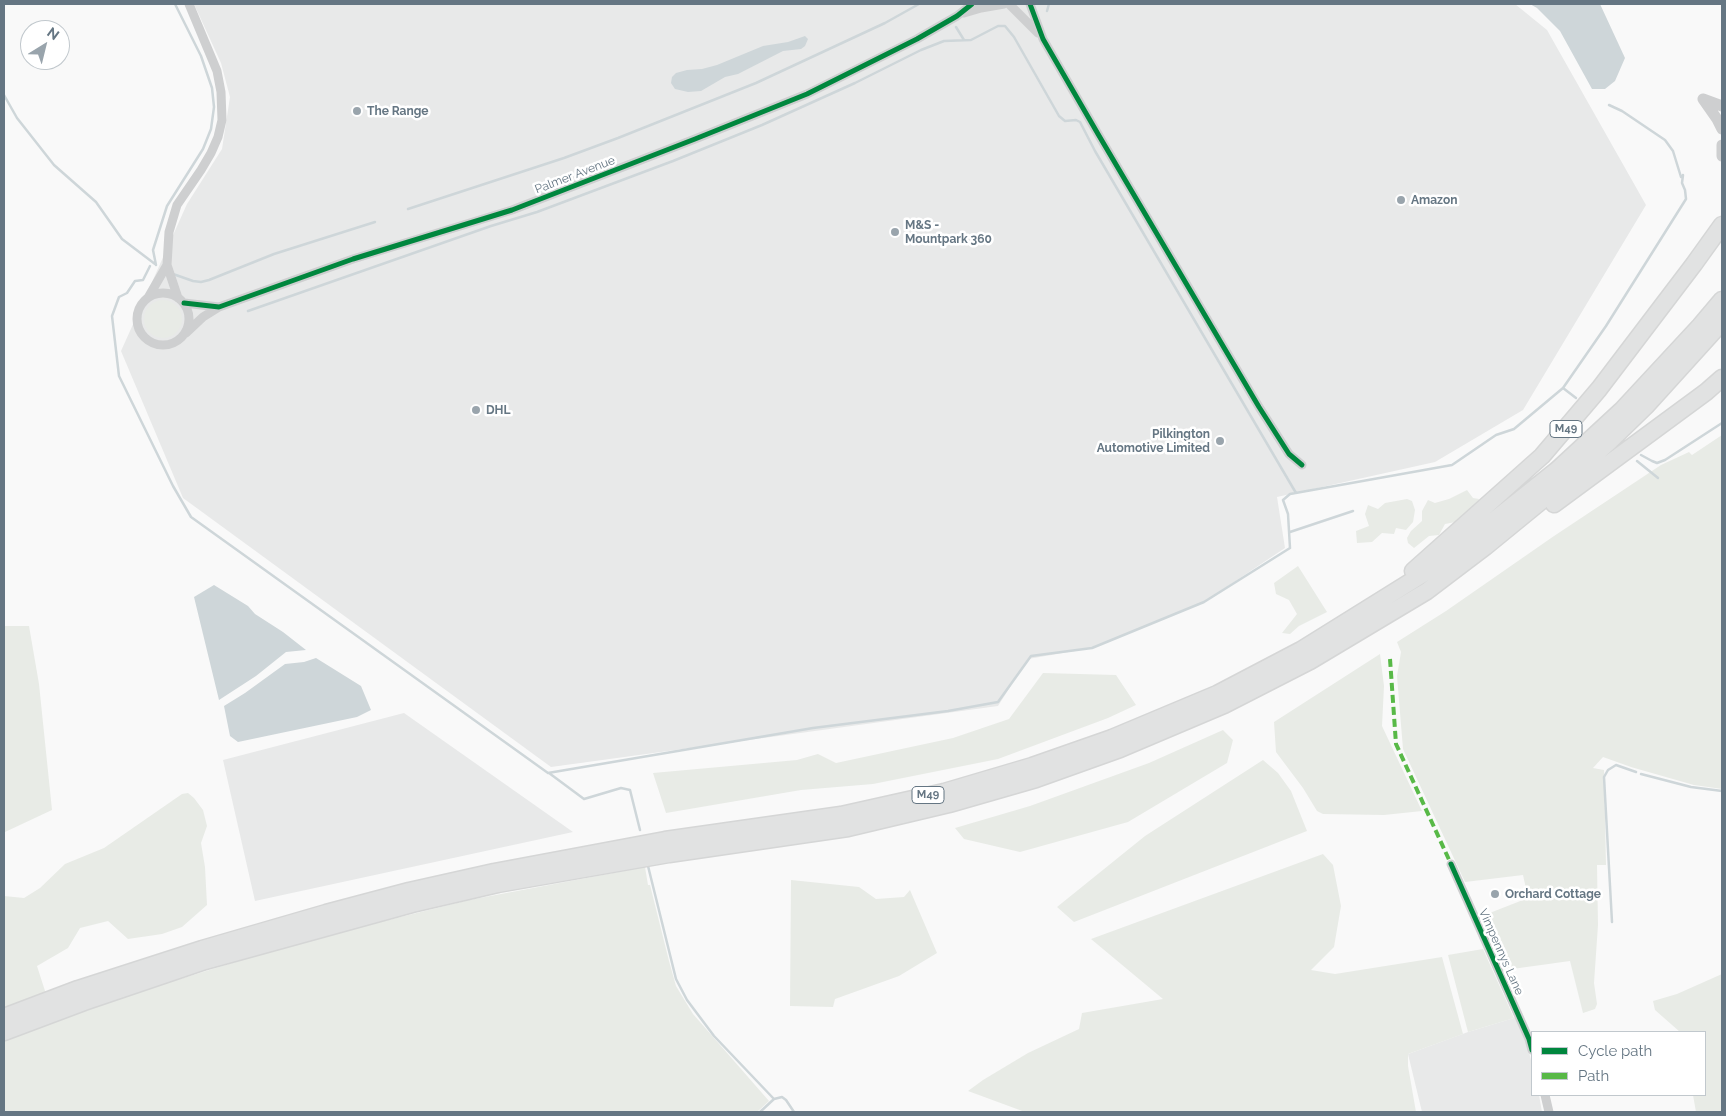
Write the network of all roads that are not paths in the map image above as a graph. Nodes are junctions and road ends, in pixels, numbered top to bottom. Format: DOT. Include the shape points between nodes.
graph roads {
  1 [pos="189,4"];
  2 [pos="972,4"];
  3 [pos="1009,4"];
  4 [pos="1030,4"];
  5 [pos="957,16"];
  6 [pos="1044,39"];
  7 [pos="1722,106"];
  8 [pos="1722,128"];
  9 [pos="1722,145"];
  10 [pos="1722,156"];
  11 [pos="1722,225"];
  12 [pos="167,265"];
  13 [pos="149,296"];
  14 [pos="181,300"];
  15 [pos="1722,300"];
  16 [pos="219,307"];
  17 [pos="1722,322"];
  18 [pos="185,333"];
  19 [pos="1722,378"];
  20 [pos="1302,465"];
  21 [pos="1427,591"];
  22 [pos="1378,602"];
  23 [pos="1451,864"];
  24 [pos="4,1016"];
  25 [pos="4,1032"];
  26 [pos="1531,1046"];
  27 [pos="1545,1096"];
  28 [pos="1549,1112"];
  1 -- 12 [label="street" via="217,71 222,120 211,153 172,217"];
  2 -- 5 [label="street"];
  3 -- 5 [label="street"];
  3 -- 6 [label="street"];
  4 -- 6 [label="street"];
  5 -- 16 [label="street, Palmer Avenue" via="807,94 695,140 512,210 353,259"];
  6 -- 20 [label="street" via="1259,407 1289,454"];
  7 -- 8 [label="street" via="1703,99"];
  9 -- 10 [label="street"];
  11 -- 22 [label="highway, M49" via="1599,389 1542,456"];
  12 -- 13 [label="street"];
  12 -- 14 [label="street"];
  13 -- 14 [label="street" via="165,293"];
  13 -- 18 [label="street" via="137,312 137,323 145,338 154,344 168,345"];
  14 -- 16 [label="street, Palmer Avenue"];
  14 -- 18 [label="street" via="189,316"];
  15 -- 22 [label="highway, M49" via="1623,409 1557,470 1439,564"];
  16 -- 18 [label="street"];
  17 -- 21 [label="highway, M49" via="1647,405 1567,480"];
  19 -- 21 [label="highway, M49" via="1464,570"];
  21 -- 25 [label="highway, M49" via="1310,661 1224,705 1120,749 1036,779 848,828 669,854 498,884 412,904 205,962"];
  22 -- 24 [label="highway, M49" via="1301,650 1217,694 1112,738 1032,766 944,792 841,814 665,840 409,891 202,949"];
  23 -- 26 [label="street, Vimpennys Lane"];
  27 -- 28 [label="street"];
}
